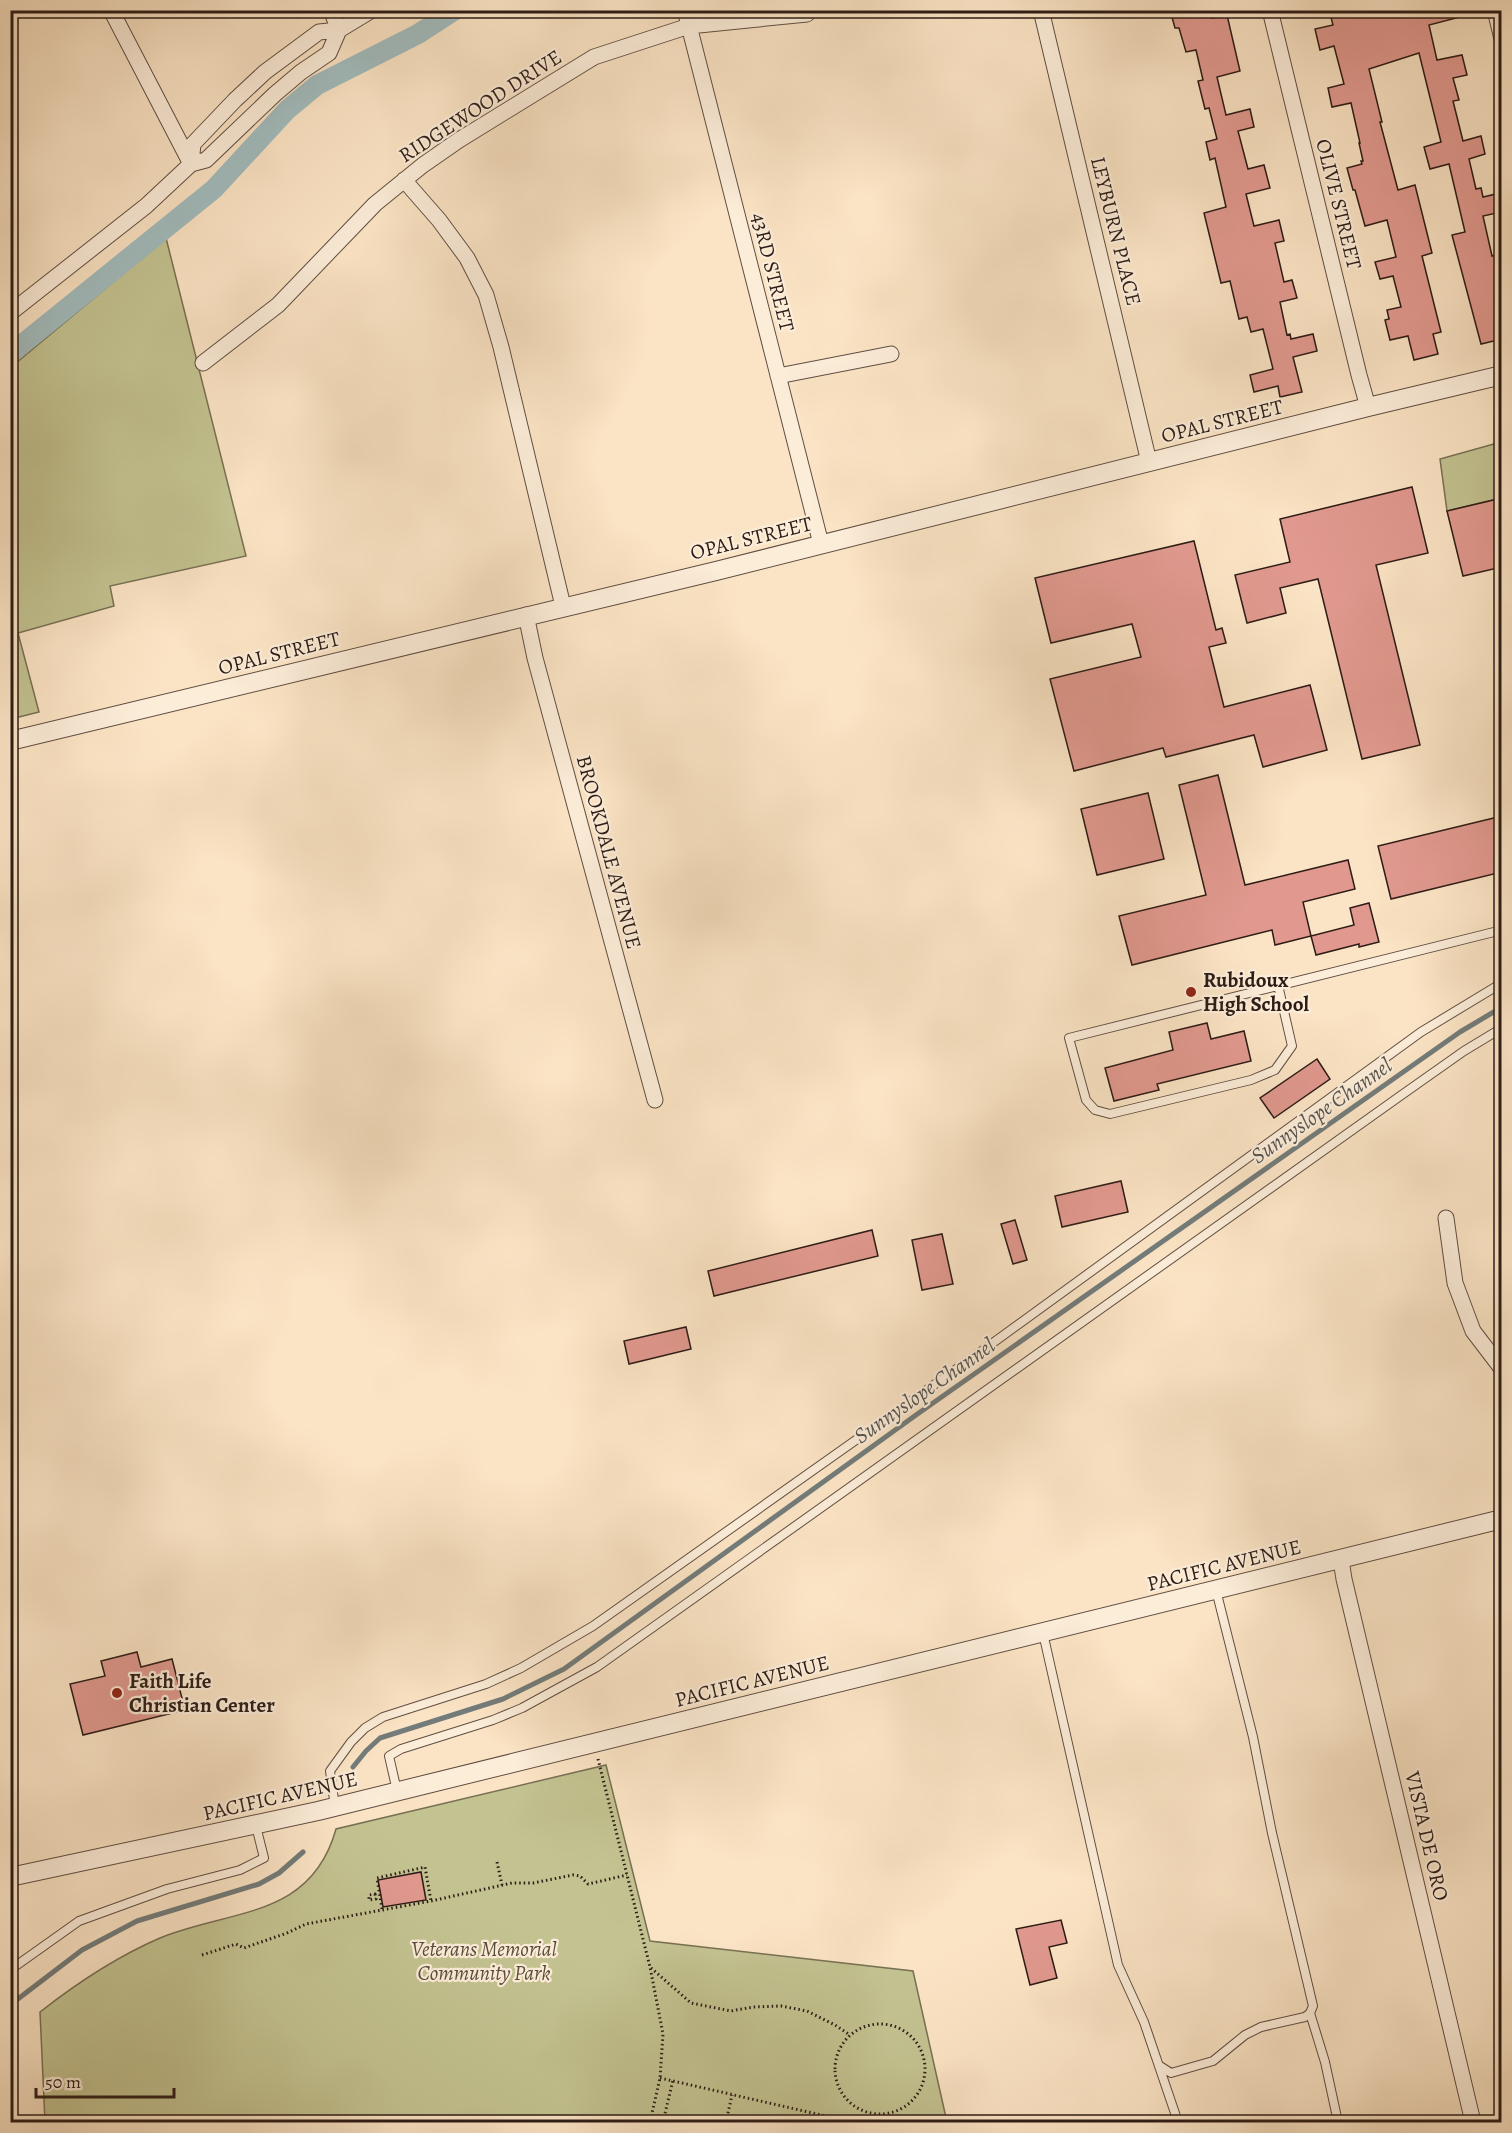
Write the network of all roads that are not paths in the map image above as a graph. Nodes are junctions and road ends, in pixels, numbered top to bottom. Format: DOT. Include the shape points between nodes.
graph roads {
  1 [pos="111,10"];
  2 [pos="331,10"];
  3 [pos="372,10"];
  4 [pos="685,10"];
  5 [pos="1041,10"];
  6 [pos="1270,10"];
  7 [pos="1495,10"];
  8 [pos="807,14"];
  9 [pos="688,26"];
  10 [pos="339,30"];
  11 [pos="1502,39"];
  12 [pos="191,164"];
  13 [pos="404,180"];
  14 [pos="10,313"];
  15 [pos="891,354"];
  16 [pos="203,363"];
  17 [pos="1502,375"];
  18 [pos="778,376"];
  19 [pos="1368,407"];
  20 [pos="1149,462"];
  21 [pos="821,544"];
  22 [pos="563,606"];
  23 [pos="526,615"];
  24 [pos="10,741"];
  25 [pos="1502,930"];
  26 [pos="1502,983"];
  27 [pos="1278,986"];
  28 [pos="1502,1028"];
  29 [pos="655,1100"];
  30 [pos="1446,1218"];
  31 [pos="1502,1369"];
  32 [pos="1502,1520"];
  33 [pos="1341,1560"];
  34 [pos="1216,1590"];
  35 [pos="1043,1633"];
  36 [pos="397,1791"];
  37 [pos="335,1807"];
  38 [pos="256,1825"];
  39 [pos="10,1877"];
  40 [pos="10,1970"];
  41 [pos="1310,2013"];
  42 [pos="1160,2066"];
  43 [pos="1178,2122"];
  44 [pos="1338,2122"];
  45 [pos="1473,2122"];
  1 -- 12 [label="street"];
  2 -- 10 [label="street"];
  3 -- 10 [label="street"];
  4 -- 9 [label="street, 43RD STREET"];
  5 -- 20 [label="street, LEYBURN PLACE"];
  6 -- 19 [label="street, OLIVE STREET"];
  7 -- 11 [label="street"];
  8 -- 9 [label="street, RIDGEWOOD DRIVE"];
  9 -- 13 [label="street, RIDGEWOOD DRIVE" via="594,57 459,140"];
  9 -- 18 [label="street, 43RD STREET"];
  10 -- 12 [label="street" via="329,53 275,94 206,160"];
  10 -- 12 [label="street" via="319,32 265,72 193,144"];
  12 -- 14 [label="street" via="146,206"];
  13 -- 16 [label="street, RIDGEWOOD DRIVE" via="375,204 278,305"];
  13 -- 22 [label="street" via="467,258 486,295"];
  15 -- 18 [label="street"];
  17 -- 19 [label="street, OPAL STREET"];
  18 -- 21 [label="street, 43RD STREET"];
  19 -- 20 [label="street, OPAL STREET"];
  20 -- 21 [label="street, OPAL STREET"];
  21 -- 22 [label="street, OPAL STREET"];
  22 -- 23 [label="street, OPAL STREET"];
  23 -- 24 [label="street, OPAL STREET"];
  23 -- 29 [label="street, BROOKDALE AVENUE"];
  25 -- 27 [label="lane"];
  26 -- 37 [label="lane" via="1421,1032 979,1353 593,1626 522,1668 486,1684 383,1717 365,1728 330,1771"];
  27 -- 27 [label="lane" via="1292,1046 1275,1070 1251,1080 1110,1114 1095,1110 1086,1100 1070,1038"];
  28 -- 36 [label="lane" via="1402,1094 597,1667 493,1720 388,1756"];
  30 -- 31 [label="street" via="1455,1283 1473,1331"];
  32 -- 33 [label="street, PACIFIC AVENUE"];
  33 -- 34 [label="street, PACIFIC AVENUE"];
  33 -- 45 [label="street, VISTA DE ORO"];
  34 -- 35 [label="street, PACIFIC AVENUE"];
  34 -- 41 [label="lane" via="1313,2006"];
  35 -- 36 [label="street, PACIFIC AVENUE"];
  35 -- 42 [label="lane" via="1118,1965"];
  36 -- 37 [label="street, PACIFIC AVENUE"];
  37 -- 38 [label="street, PACIFIC AVENUE"];
  38 -- 39 [label="street, PACIFIC AVENUE"];
  38 -- 40 [label="lane" via="264,1858 240,1870 167,1889 79,1921"];
  41 -- 42 [label="lane" via="1261,2027 1213,2061 1171,2073"];
  41 -- 44 [label="lane"];
  42 -- 43 [label="lane"];
}
